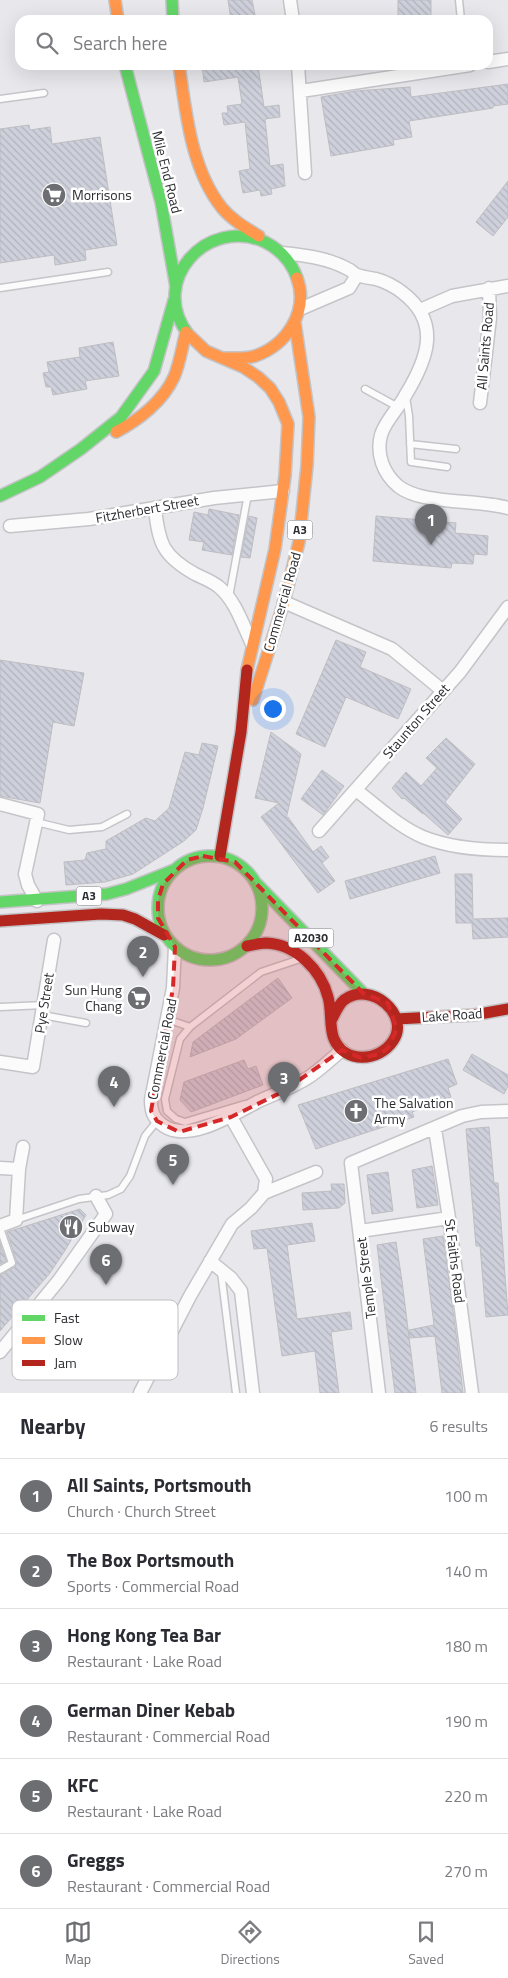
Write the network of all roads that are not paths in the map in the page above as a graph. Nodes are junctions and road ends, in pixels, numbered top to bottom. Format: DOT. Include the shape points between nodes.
graph roads {
  1 [pos="115,0"];
  2 [pos="172,0"];
  3 [pos="290,0"];
  4 [pos="459,0"];
  5 [pos="117,15"];
  6 [pos="173,15"];
  7 [pos="292,15"];
  8 [pos="460,15"];
  9 [pos="508,59"];
  10 [pos="493,61"];
  11 [pos="125,70"];
  12 [pos="180,70"];
  13 [pos="299,70"];
  14 [pos="437,70"];
  15 [pos="301,91"];
  16 [pos="44,92"];
  17 [pos="0,99"];
  18 [pos="305,173"];
  19 [pos="266,242"];
  20 [pos="282,253"];
  21 [pos="108,272"];
  22 [pos="357,275"];
  23 [pos="508,286"];
  24 [pos="0,288"];
  25 [pos="489,288"];
  26 [pos="175,292"];
  27 [pos="300,309"];
  28 [pos="420,310"];
  29 [pos="295,323"];
  30 [pos="186,332"];
  31 [pos="224,358"];
  32 [pos="366,390"];
  33 [pos="406,395"];
  34 [pos="480,404"];
  35 [pos="398,407"];
  36 [pos="410,444"];
  37 [pos="81,449"];
  38 [pos="456,449"];
  39 [pos="447,466"];
  40 [pos="283,491"];
  41 [pos="248,494"];
  42 [pos="0,496"];
  43 [pos="508,508"];
  44 [pos="155,509"];
  45 [pos="10,526"];
  46 [pos="230,597"];
  47 [pos="284,602"];
  48 [pos="508,607"];
  49 [pos="252,644"];
  50 [pos="443,691"];
  51 [pos="241,730"];
  52 [pos="356,790"];
  53 [pos="0,804"];
  54 [pos="127,814"];
  55 [pos="37,818"];
  56 [pos="319,831"];
  57 [pos="508,850"];
  58 [pos="220,856"];
  59 [pos="174,870"];
  60 [pos="257,884"];
  61 [pos="37,900"];
  62 [pos="0,902"];
  63 [pos="0,921"];
  64 [pos="164,934"];
  65 [pos="54,940"];
  66 [pos="247,946"];
  67 [pos="175,947"];
  68 [pos="306,958"];
  69 [pos="363,993"];
  70 [pos="0,1007"];
  71 [pos="508,1009"];
  72 [pos="43,1010"];
  73 [pos="167,1019"];
  74 [pos="396,1019"];
  75 [pos="332,1020"];
  76 [pos="86,1023"];
  77 [pos="190,1027"];
  78 [pos="342,1050"];
  79 [pos="0,1062"];
  80 [pos="258,1102"];
  81 [pos="508,1111"];
  82 [pos="232,1117"];
  83 [pos="157,1121"];
  84 [pos="435,1128"];
  85 [pos="23,1147"];
  86 [pos="0,1168"];
  87 [pos="19,1169"];
  88 [pos="316,1172"];
  89 [pos="264,1193"];
  90 [pos="96,1196"];
  91 [pos="449,1218"];
  92 [pos="16,1220"];
  93 [pos="0,1227"];
  94 [pos="360,1231"];
  95 [pos="210,1261"];
  96 [pos="0,1270"];
  97 [pos="221,1271"];
  98 [pos="43,1300"];
  99 [pos="178,1321"];
  100 [pos="12,1337"];
  101 [pos="0,1352"];
  102 [pos="147,1380"];
  103 [pos="140,1393"];
  104 [pos="236,1393"];
  105 [pos="252,1393"];
  106 [pos="379,1393"];
  107 [pos="472,1393"];
  1 -- 5 [label="main road"];
  2 -- 6 [label="main road"];
  3 -- 7 [label="street"];
  4 -- 8 [label="lane"];
  9 -- 10 [label="street"];
  11 -- 26 [label="main road, Mile End Road" via="161,202"];
  12 -- 19 [label="main road" via="186,114 206,185 223,210"];
  13 -- 15 [label="street"];
  14 -- 15 [label="street"];
  15 -- 18 [label="street"];
  16 -- 17 [label="lane"];
  19 -- 20 [label="main road"];
  19 -- 26 [label="main road" via="239,235 212,241 190,257 182,269"];
  20 -- 22 [label="street" via="330,262"];
  20 -- 27 [label="main road" via="298,278"];
  21 -- 24 [label="lane"];
  22 -- 27 [label="street" via="349,288"];
  22 -- 28 [label="street" via="379,280 402,292"];
  23 -- 25 [label="street"];
  25 -- 28 [label="street" via="452,296"];
  25 -- 34 [label="street, All Saints Road" via="490,318"];
  26 -- 30 [label="main road" via="180,320"];
  26 -- 37 [label="main road" via="154,372 121,417"];
  27 -- 29 [label="main road"];
  28 -- 33 [label="street" via="428,331 426,354"];
  29 -- 31 [label="main road" via="283,340 266,354 238,360"];
  29 -- 47 [label="main road, Commercial Road / A3" via="309,416 308,466 299,542"];
  30 -- 31 [label="main road" via="202,349"];
  30 -- 37 [label="main road" via="174,379 160,397 129,426"];
  31 -- 40 [label="main road, Commercial Road / A3" via="251,370 279,399 288,425"];
  32 -- 35 [label="lane"];
  33 -- 35 [label="street"];
  33 -- 36 [label="lane"];
  35 -- 43 [label="street" via="382,434 379,447 382,463 400,488 416,496 492,503"];
  36 -- 38 [label="lane"];
  36 -- 39 [label="lane" via="411,462"];
  37 -- 42 [label="main road" via="40,477"];
  40 -- 41 [label="street, Fitzherbert Street"];
  40 -- 49 [label="main road, Commercial Road / A3" via="273,558"];
  41 -- 44 [label="street, Fitzherbert Street"];
  41 -- 46 [label="lane"];
  44 -- 45 [label="street, Fitzherbert Street"];
  44 -- 46 [label="street" via="164,548 175,561 218,586"];
  46 -- 49 [label="street"];
  47 -- 50 [label="street" via="392,649"];
  47 -- 51 [label="main road, Commercial Road / A3"];
  48 -- 50 [label="street, Staunton Street" via="475,654"];
  49 -- 51 [label="main road, Commercial Road / A3"];
  50 -- 52 [label="street, Staunton Street"];
  51 -- 58 [label="main road, Commercial Road / A3"];
  52 -- 56 [label="street, Staunton Street"];
  52 -- 57 [label="street" via="423,837 462,847"];
  53 -- 55 [label="street"];
  54 -- 55 [label="lane" via="102,827 69,830"];
  55 -- 61 [label="street" via="25,874"];
  58 -- 59 [label="main road" via="188,860"];
  58 -- 60 [label="main road" via="248,871"];
  59 -- 61 [label="main road, A3" via="108,894"];
  59 -- 64 [label="main road" via="163,884 158,900 158,918"];
  60 -- 66 [label="main road" via="262,916 257,932"];
  60 -- 69 [label="main road, A2030"];
  61 -- 62 [label="main road, A3"];
  63 -- 64 [label="main road, A3" via="108,914 135,919"];
  64 -- 67 [label="main road"];
  65 -- 72 [label="street, Pye Street"];
  66 -- 67 [label="main road" via="230,956 211,961 186,955"];
  66 -- 68 [label="main road, A2030" via="266,943"];
  67 -- 73 [label="street, Commercial Road" via="173,988"];
  68 -- 75 [label="main road, A2030" via="319,974 327,993"];
  68 -- 77 [label="lane" via="261,972"];
  69 -- 74 [label="main road" via="381,997 393,1010"];
  69 -- 75 [label="main road" via="343,1001"];
  70 -- 72 [label="lane"];
  71 -- 74 [label="main road, Lake Road" via="474,1015"];
  72 -- 76 [label="lane"];
  72 -- 79 [label="street, Pye Street" via="33,1067"];
  73 -- 77 [label="lane"];
  73 -- 83 [label="street, Commercial Road" via="151,1100 151,1111"];
  74 -- 78 [label="main road" via="394,1039 380,1054 360,1058"];
  75 -- 78 [label="main road" via="333,1036"];
  77 -- 80 [label="lane" via="180,1039 165,1099 167,1111 185,1122 241,1104"];
  78 -- 80 [label="street" via="310,1076"];
  80 -- 82 [label="street"];
  81 -- 84 [label="street" via="474,1113"];
  82 -- 83 [label="street" via="179,1132"];
  82 -- 89 [label="street" via="266,1179"];
  83 -- 90 [label="lane, Commercial Road" via="145,1136 125,1185 115,1192"];
  84 -- 91 [label="street, St Faiths Road"];
  84 -- 94 [label="street, Temple Street" via="352,1162"];
  85 -- 87 [label="street"];
  86 -- 87 [label="street"];
  87 -- 92 [label="street"];
  88 -- 89 [label="street"];
  89 -- 95 [label="street" via="232,1224"];
  90 -- 92 [label="lane, Commercial Road"];
  90 -- 98 [label="street" via="106,1214"];
  91 -- 94 [label="street"];
  91 -- 107 [label="street, St Faiths Road"];
  92 -- 93 [label="street"];
  93 -- 96 [label="lane" via="12,1263"];
  94 -- 106 [label="street, Temple Street"];
  95 -- 97 [label="street"];
  95 -- 99 [label="street"];
  97 -- 104 [label="lane"];
  97 -- 105 [label="street" via="240,1291"];
  100 -- 101 [label="street"];
  102 -- 103 [label="street"];
}
